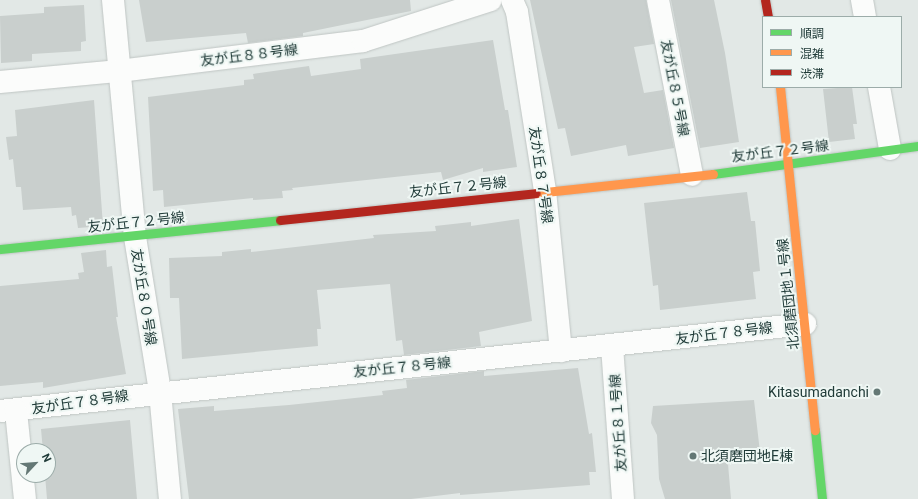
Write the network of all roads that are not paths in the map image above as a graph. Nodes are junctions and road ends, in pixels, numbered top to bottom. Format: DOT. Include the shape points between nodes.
graph roads {
  1 [pos="112,0"];
  2 [pos="491,0"];
  3 [pos="512,0"];
  4 [pos="658,0"];
  5 [pos="764,0"];
  6 [pos="862,0"];
  7 [pos="768,16"];
  8 [pos="865,16"];
  9 [pos="119,72"];
  10 [pos="0,82"];
  11 [pos="780,88"];
  12 [pos="879,88"];
  13 [pos="918,146"];
  14 [pos="890,149"];
  15 [pos="789,166"];
  16 [pos="692,175"];
  17 [pos="545,191"];
  18 [pos="134,236"];
  19 [pos="0,249"];
  20 [pos="805,324"];
  21 [pos="612,346"];
  22 [pos="561,351"];
  23 [pos="160,392"];
  24 [pos="8,411"];
  25 [pos="25,499"];
  26 [pos="170,499"];
  27 [pos="623,499"];
  28 [pos="822,499"];
  1 -- 9 [label="street, 友が丘８０号線"];
  2 -- 9 [label="street, 友が丘８８号線" via="363,41"];
  3 -- 17 [label="street, 友が丘８７号線" via="517,12"];
  4 -- 16 [label="street, 友が丘８５号線"];
  5 -- 7 [label="street"];
  6 -- 8 [label="street"];
  9 -- 10 [label="street, 友が丘８８号線"];
  9 -- 18 [label="street, 友が丘８０号線"];
  11 -- 15 [label="street, 北須磨団地１号線"];
  12 -- 14 [label="street"];
  13 -- 14 [label="street, 友が丘７２号線"];
  14 -- 15 [label="street, 友が丘７２号線"];
  15 -- 16 [label="street, 友が丘７２号線"];
  15 -- 20 [label="street, 北須磨団地１号線"];
  16 -- 17 [label="street, 友が丘７２号線"];
  17 -- 18 [label="street, 友が丘７２号線"];
  17 -- 22 [label="street, 友が丘８７号線"];
  18 -- 19 [label="street, 友が丘７２号線"];
  18 -- 23 [label="street, 友が丘８０号線"];
  20 -- 21 [label="street, 友が丘７８号線"];
  20 -- 28 [label="street, 北須磨団地１号線"];
  21 -- 22 [label="street, 友が丘７８号線"];
  21 -- 27 [label="street, 友が丘８１号線"];
  22 -- 23 [label="street, 友が丘７８号線"];
  23 -- 24 [label="street, 友が丘７８号線"];
  23 -- 26 [label="street, 友が丘８０号線"];
  24 -- 25 [label="street"];
}
